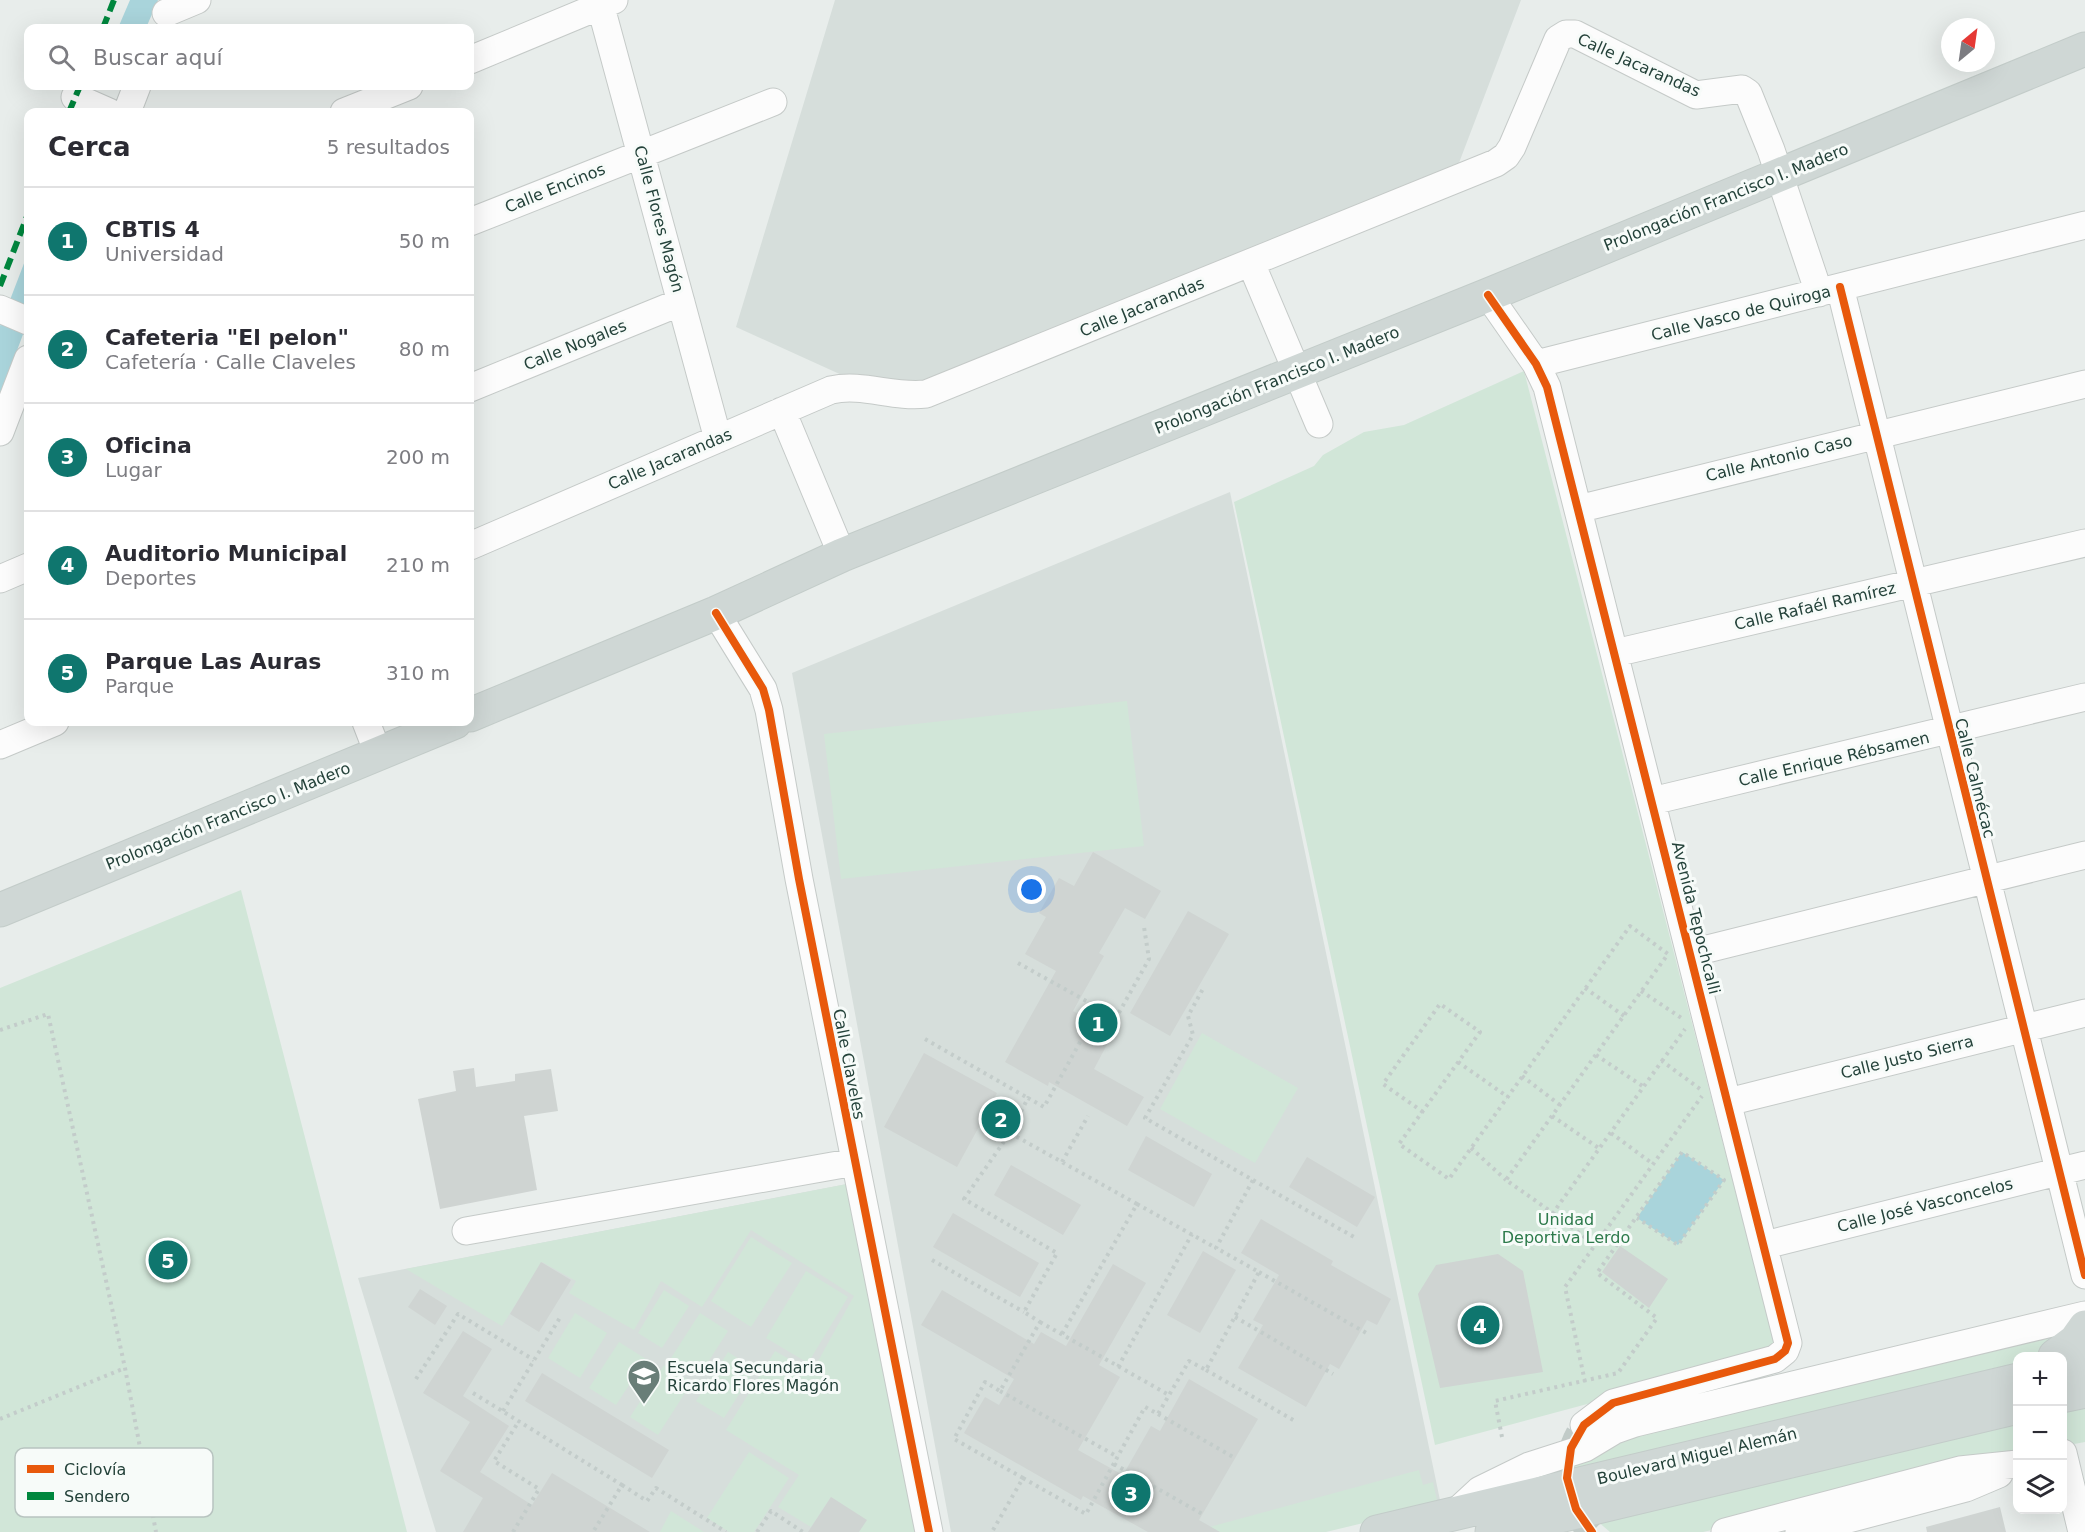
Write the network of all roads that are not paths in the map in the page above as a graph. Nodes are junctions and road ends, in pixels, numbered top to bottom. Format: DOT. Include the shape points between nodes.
graph roads {
  1 [pos="196,0"];
  2 [pos="605,2"];
  3 [pos="166,14"];
  4 [pos="2085,49"];
  5 [pos="474,58"];
  6 [pos="1742,89"];
  7 [pos="135,90"];
  8 [pos="399,90"];
  9 [pos="773,102"];
  10 [pos="129,108"];
  11 [pos="354,108"];
  12 [pos="641,154"];
  13 [pos="1779,175"];
  14 [pos="474,220"];
  15 [pos="2085,225"];
  16 [pos="1251,263"];
  17 [pos="1829,290"];
  18 [pos="1488,295"];
  19 [pos="681,302"];
  20 [pos="1536,364"];
  21 [pos="1298,372"];
  22 [pos="24,378"];
  23 [pos="2085,384"];
  24 [pos="474,386"];
  25 [pos="19,402"];
  26 [pos="782,411"];
  27 [pos="1319,424"];
  28 [pos="0,432"];
  29 [pos="1876,434"];
  30 [pos="718,439"];
  31 [pos="1578,509"];
  32 [pos="2085,543"];
  33 [pos="474,544"];
  34 [pos="842,555"];
  35 [pos="24,569"];
  36 [pos="0,579"];
  37 [pos="1913,583"];
  38 [pos="716,613"];
  39 [pos="1615,653"];
  40 [pos="2085,697"];
  41 [pos="474,714"];
  42 [pos="45,726"];
  43 [pos="368,726"];
  44 [pos="445,726"];
  45 [pos="1950,731"];
  46 [pos="0,745"];
  47 [pos="378,753"];
  48 [pos="1652,801"];
  49 [pos="2085,855"];
  50 [pos="1986,879"];
  51 [pos="0,910"];
  52 [pos="1691,953"];
  53 [pos="2085,1013"];
  54 [pos="2024,1028"];
  55 [pos="1728,1102"];
  56 [pos="855,1162"];
  57 [pos="2085,1165"];
  58 [pos="2059,1171"];
  59 [pos="466,1231"];
  60 [pos="1765,1245"];
  61 [pos="2085,1275"];
  62 [pos="2085,1315"];
  63 [pos="2085,1327"];
  64 [pos="2060,1352"];
  65 [pos="2085,1366"];
  66 [pos="2067,1370"];
  67 [pos="2012,1387"];
  68 [pos="2085,1391"];
  69 [pos="2067,1395"];
  70 [pos="1584,1425"];
  71 [pos="2085,1448"];
  72 [pos="2067,1453"];
  73 [pos="2064,1460"];
  74 [pos="2013,1465"];
  75 [pos="2013,1467"];
  76 [pos="1454,1514"];
  77 [pos="929,1532"];
  78 [pos="1377,1532"];
  79 [pos="1492,1532"];
  80 [pos="1725,1532"];
  81 [pos="1799,1532"];
  82 [pos="2082,1532"];
  1 -- 3 [label="street"];
  2 -- 5 [label="street"];
  2 -- 12 [label="street, Calle Flores Magón"];
  4 -- 13 [label="main road, Prolongación Francisco I. Madero"];
  6 -- 13 [label="street, Calle Calmécac" via="1748,93"];
  6 -- 16 [label="street, Calle Jacarandas" via="1696,95 1575,34 1566,34 1558,39 1506,156"];
  7 -- 10 [label="street"];
  8 -- 11 [label="street"];
  9 -- 12 [label="street, Calle Encinos"];
  12 -- 14 [label="street, Calle Encinos"];
  12 -- 19 [label="street, Calle Flores Magón"];
  13 -- 17 [label="street, Calle Calmécac"];
  13 -- 18 [label="main road, Prolongación Francisco I. Madero"];
  15 -- 17 [label="street, Calle Vasco de Quiroga"];
  16 -- 21 [label="street"];
  16 -- 26 [label="street, Calle Jacarandas" via="926,394 898,395 847,386"];
  17 -- 20 [label="street, Calle Vasco de Quiroga"];
  17 -- 29 [label="street, Calle Calmécac"];
  18 -- 20 [label="street, Avenida Tepochcalli"];
  18 -- 21 [label="main road, Prolongación Francisco I. Madero"];
  19 -- 24 [label="street, Calle Nogales"];
  19 -- 30 [label="street, Calle Flores Magón"];
  20 -- 31 [label="street, Avenida Tepochcalli" via="1547,387"];
  21 -- 27 [label="street"];
  21 -- 34 [label="main road, Prolongación Francisco I. Madero"];
  22 -- 25 [label="street"];
  23 -- 29 [label="street, Calle Antonio Caso"];
  25 -- 28 [label="street"];
  26 -- 30 [label="street, Calle Jacarandas"];
  26 -- 34 [label="street"];
  29 -- 31 [label="street, Calle Antonio Caso"];
  29 -- 37 [label="street, Calle Calmécac"];
  30 -- 33 [label="street, Calle Jacarandas"];
  31 -- 39 [label="street, Avenida Tepochcalli"];
  32 -- 37 [label="street, Calle Rafaél Ramírez"];
  34 -- 38 [label="main road, Prolongación Francisco I. Madero"];
  35 -- 36 [label="street"];
  37 -- 39 [label="street, Calle Rafaél Ramírez"];
  37 -- 45 [label="street, Calle Calmécac"];
  38 -- 41 [label="main road, Prolongación Francisco I. Madero"];
  38 -- 56 [label="street, Calle Claveles" via="763,689 769,710"];
  39 -- 48 [label="street, Avenida Tepochcalli"];
  40 -- 45 [label="street, Calle Enrique Rébsamen"];
  42 -- 46 [label="street"];
  43 -- 47 [label="street"];
  44 -- 47 [label="main road, Prolongación Francisco I. Madero"];
  45 -- 48 [label="street, Calle Enrique Rébsamen"];
  45 -- 50 [label="street, Calle Calmécac"];
  47 -- 51 [label="main road, Prolongación Francisco I. Madero"];
  48 -- 52 [label="street, Avenida Tepochcalli"];
  49 -- 50 [label="street"];
  50 -- 52 [label="street"];
  50 -- 54 [label="street, Calle Calmécac"];
  52 -- 55 [label="street, Avenida Tepochcalli"];
  53 -- 54 [label="street, Calle Justo Sierra"];
  54 -- 55 [label="street, Calle Justo Sierra"];
  54 -- 58 [label="street, Calle Calmécac"];
  55 -- 60 [label="street, Avenida Tepochcalli"];
  56 -- 59 [label="street"];
  56 -- 77 [label="street, Calle Claveles"];
  57 -- 58 [label="street, Calle José Vasconcelos"];
  58 -- 60 [label="street, Calle José Vasconcelos"];
  58 -- 61 [label="street, Calle Calmécac"];
  60 -- 70 [label="street, Avenida Tepochcalli" via="1788,1343 1785,1351 1775,1359 1614,1403"];
  62 -- 76 [label="street" via="1635,1423 1585,1448 1529,1466 1480,1490"];
  63 -- 64 [label="main road"];
  65 -- 66 [label="main road"];
  67 -- 76 [label="main road, Boulevard Miguel Alemán"];
  67 -- 79 [label="main road, Boulevard Miguel Alemán"];
  68 -- 69 [label="main road"];
  71 -- 72 [label="street"];
  73 -- 82 [label="street"];
  74 -- 80 [label="street" via="1960,1470"];
  75 -- 81 [label="street" via="1966,1488"];
  76 -- 78 [label="main road, Boulevard Miguel Alemán"];
}
